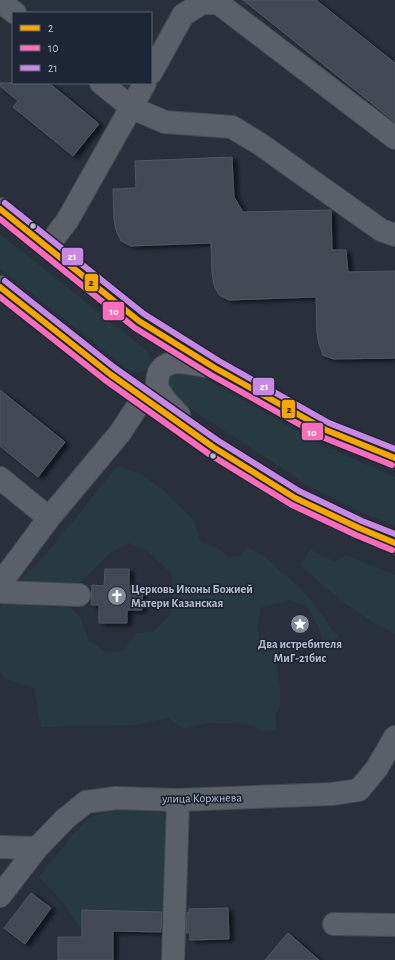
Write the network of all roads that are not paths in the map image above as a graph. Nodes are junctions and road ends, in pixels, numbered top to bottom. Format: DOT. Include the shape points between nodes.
graph roads {
  1 [pos="0,1"];
  2 [pos="14,12"];
  3 [pos="152,71"];
  4 [pos="102,84"];
  5 [pos="144,84"];
  6 [pos="132,108"];
  7 [pos="395,138"];
  8 [pos="0,209"];
  9 [pos="395,235"];
  10 [pos="47,247"];
  11 [pos="0,287"];
  12 [pos="139,321"];
  13 [pos="215,368"];
  14 [pos="110,374"];
  15 [pos="158,376"];
  16 [pos="143,398"];
  17 [pos="195,434"];
  18 [pos="395,458"];
  19 [pos="0,478"];
  20 [pos="49,518"];
  21 [pos="395,544"];
  22 [pos="0,584"];
  23 [pos="0,592"];
  24 [pos="79,595"];
  25 [pos="395,737"];
  26 [pos="178,800"];
  27 [pos="0,847"];
  28 [pos="37,848"];
  29 [pos="0,896"];
  30 [pos="334,924"];
  31 [pos="395,925"];
  32 [pos="173,960"];
  1 -- 2 [label="street"];
  3 -- 7 [label="street" via="183,15 202,3 218,3"];
  4 -- 6 [label="street"];
  5 -- 6 [label="street"];
  6 -- 9 [label="street" via="165,122 232,127 381,230"];
  6 -- 10 [label="street" via="67,220"];
  8 -- 10 [label="main road"];
  10 -- 12 [label="main road"];
  11 -- 14 [label="main road"];
  12 -- 13 [label="main road"];
  12 -- 14 [label="main road" via="157,356 153,372 147,378 138,381"];
  13 -- 15 [label="main road" via="172,362 165,366"];
  13 -- 18 [label="main road" via="326,430"];
  14 -- 16 [label="main road"];
  15 -- 16 [label="main road"];
  15 -- 17 [label="main road" via="157,384 161,394"];
  16 -- 17 [label="main road"];
  16 -- 20 [label="street" via="120,433"];
  17 -- 21 [label="main road" via="295,498"];
  19 -- 20 [label="street"];
  20 -- 22 [label="street"];
  23 -- 24 [label="street"];
  25 -- 26 [label="street, улица Коржнева" via="377,768 359,790 332,794"];
  26 -- 28 [label="street, улица Коржнева" via="116,798 86,802"];
  26 -- 32 [label="street"];
  27 -- 28 [label="street"];
  28 -- 29 [label="street, улица Коржнева"];
  30 -- 31 [label="street"];
}
